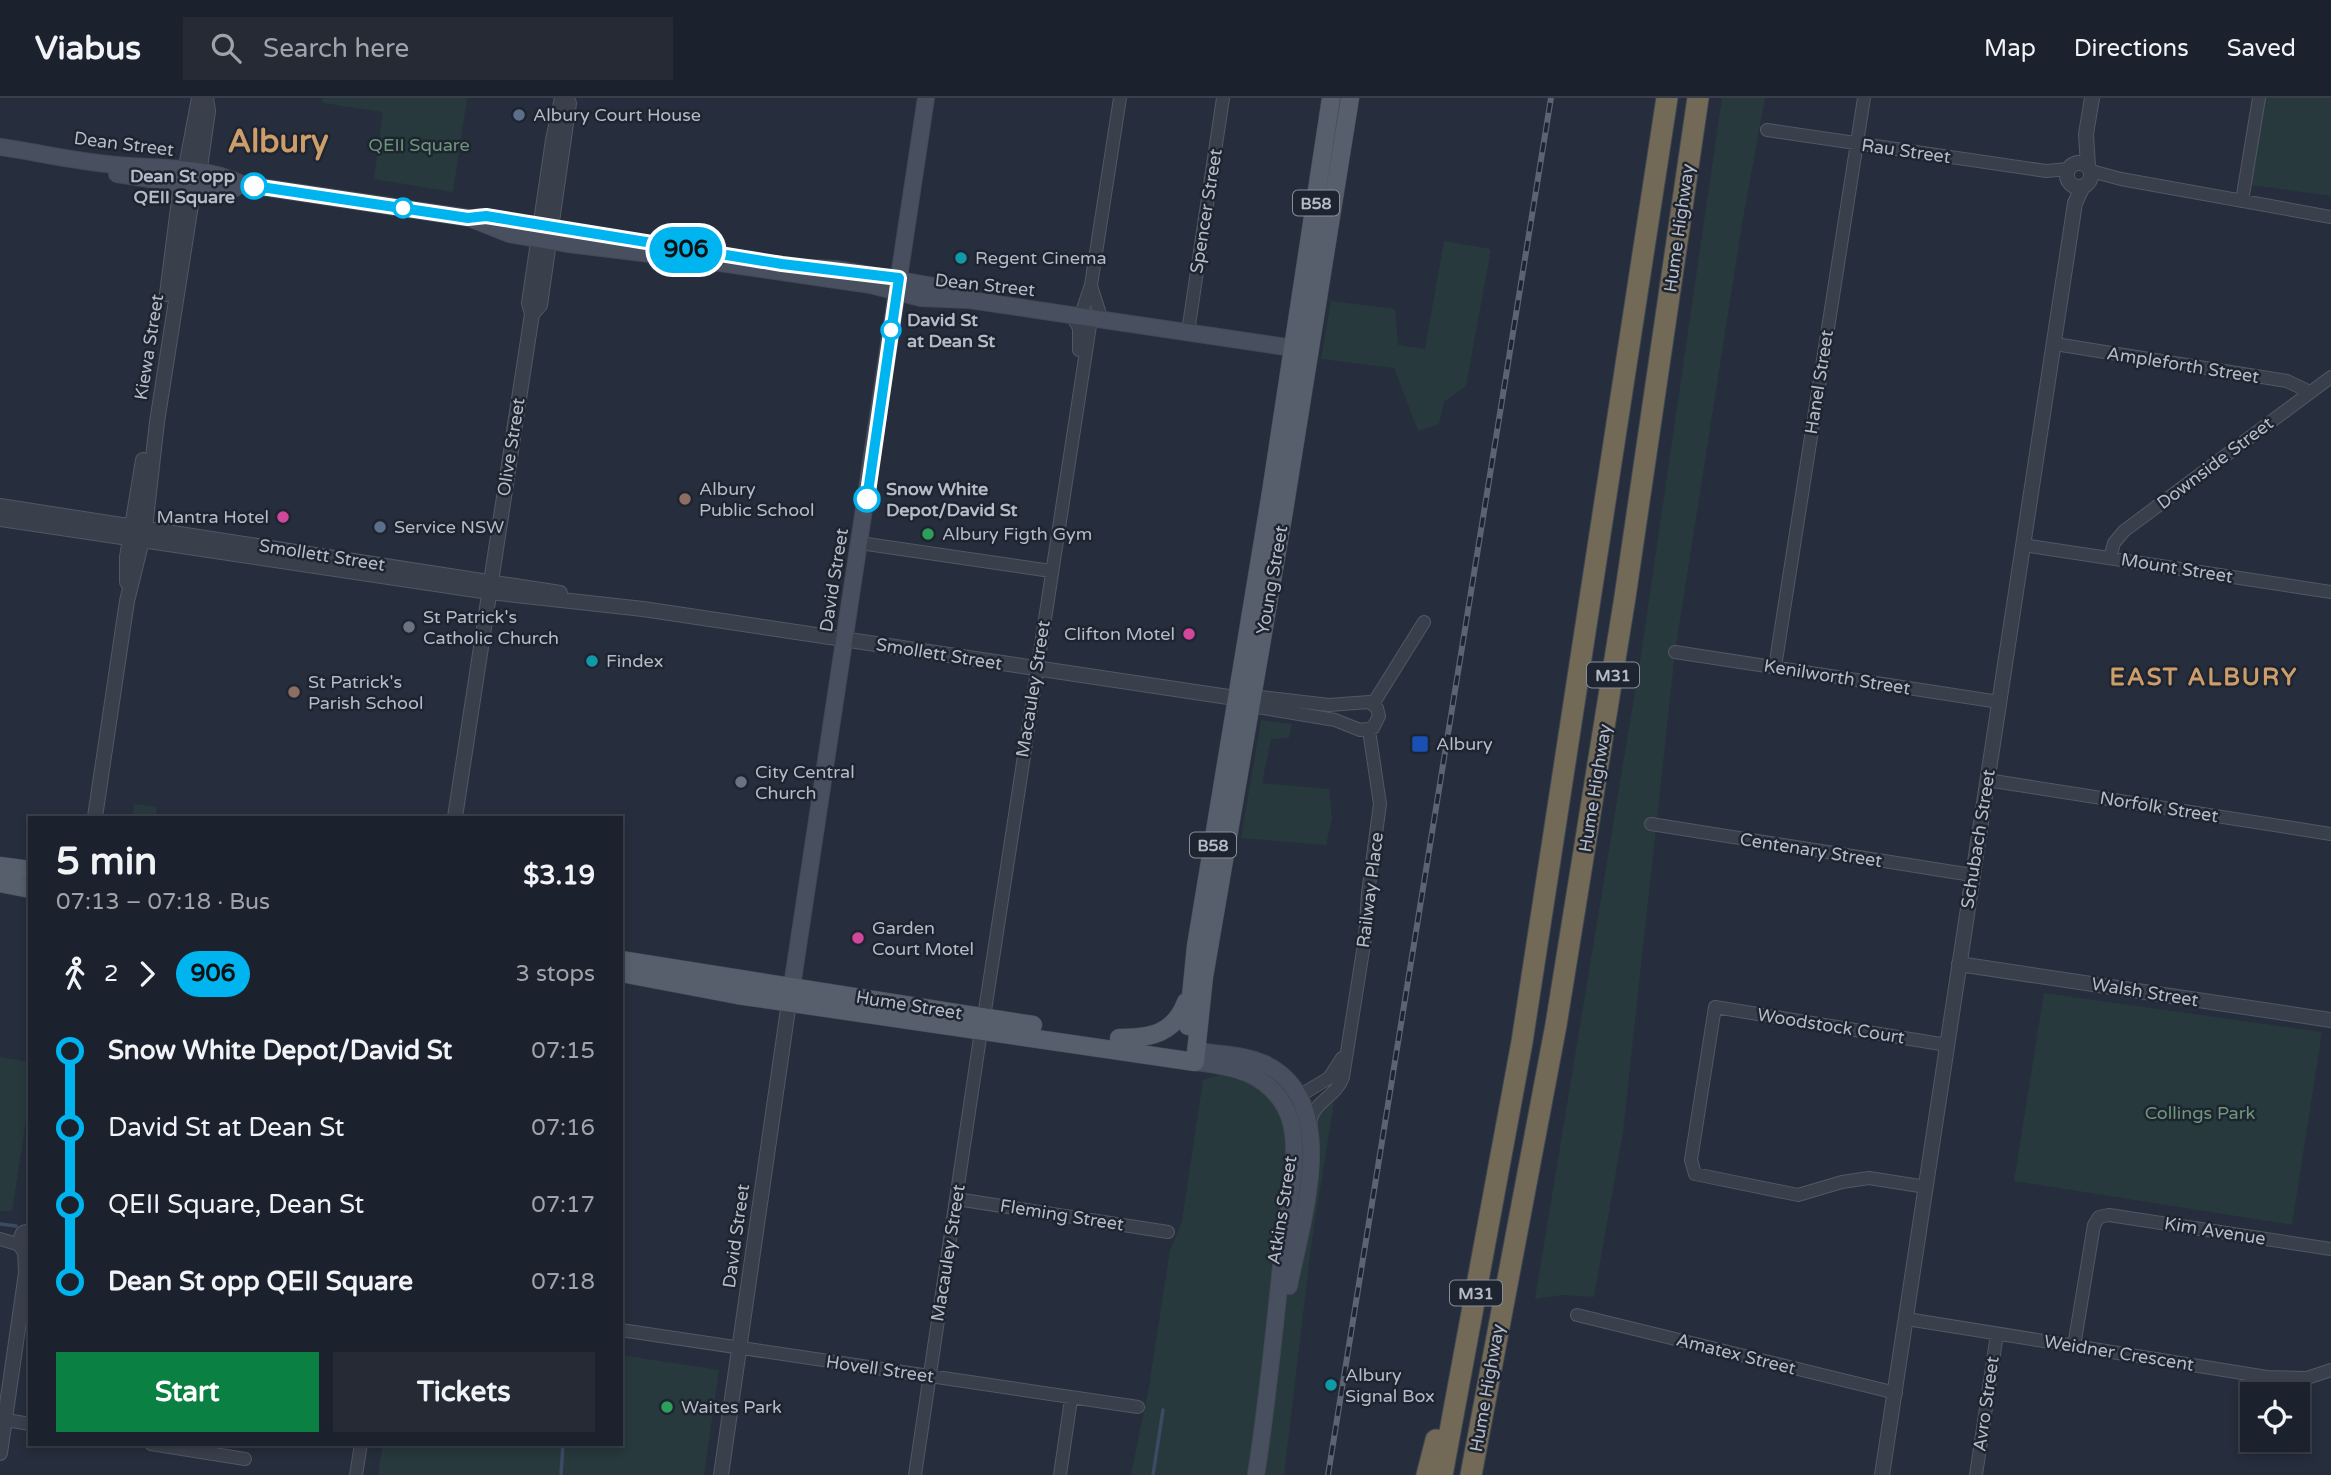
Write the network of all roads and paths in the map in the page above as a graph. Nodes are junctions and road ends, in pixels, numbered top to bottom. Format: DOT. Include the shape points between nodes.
graph roads {
  1 [pos="199,98"];
  2 [pos="206,98"];
  3 [pos="562,98"];
  4 [pos="570,98"];
  5 [pos="926,98"];
  6 [pos="1120,98"];
  7 [pos="1223,98"];
  8 [pos="1331,98"];
  9 [pos="1350,98"];
  10 [pos="1667,98"];
  11 [pos="1698,98"];
  12 [pos="1864,98"];
  13 [pos="2092,98"];
  14 [pos="2259,98"];
  15 [pos="1767,130"];
  16 [pos="1857,144"];
  17 [pos="0,147"];
  18 [pos="0,156"];
  19 [pos="2079,175"];
  20 [pos="190,179"];
  21 [pos="2242,201"];
  22 [pos="2331,217"];
  23 [pos="545,233"];
  24 [pos="898,286"];
  25 [pos="1086,314"];
  26 [pos="1189,328"];
  27 [pos="1299,344"];
  28 [pos="2054,344"];
  29 [pos="1082,360"];
  30 [pos="2331,377"];
  31 [pos="2310,392"];
  32 [pos="0,506"];
  33 [pos="0,519"];
  34 [pos="137,533"];
  35 [pos="860,543"];
  36 [pos="2023,545"];
  37 [pos="2110,558"];
  38 [pos="1051,571"];
  39 [pos="490,587"];
  40 [pos="2331,592"];
  41 [pos="1424,622"];
  42 [pos="844,639"];
  43 [pos="1675,652"];
  44 [pos="1775,667"];
  45 [pos="1036,670"];
  46 [pos="1246,700"];
  47 [pos="1999,702"];
  48 [pos="1355,704"];
  49 [pos="1373,704"];
  50 [pos="1352,726"];
  51 [pos="1369,730"];
  52 [pos="1987,780"];
  53 [pos="95,816"];
  54 [pos="455,816"];
  55 [pos="1651,824"];
  56 [pos="2331,834"];
  57 [pos="0,866"];
  58 [pos="28,870"];
  59 [pos="1972,875"];
  60 [pos="0,883"];
  61 [pos="28,889"];
  62 [pos="623,960"];
  63 [pos="1959,964"];
  64 [pos="623,974"];
  65 [pos="1189,992"];
  66 [pos="791,994"];
  67 [pos="2331,1020"];
  68 [pos="982,1024"];
  69 [pos="1119,1038"];
  70 [pos="1947,1045"];
  71 [pos="1346,1050"];
  72 [pos="1190,1056"];
  73 [pos="1299,1096"];
  74 [pos="1509,1110"];
  75 [pos="1311,1139"];
  76 [pos="1926,1187"];
  77 [pos="957,1199"];
  78 [pos="1287,1216"];
  79 [pos="1168,1232"];
  80 [pos="0,1237"];
  81 [pos="26,1245"];
  82 [pos="2331,1249"];
  83 [pos="1512,1250"];
  84 [pos="1577,1315"];
  85 [pos="1906,1319"];
  86 [pos="623,1330"];
  87 [pos="1997,1334"];
  88 [pos="2074,1346"];
  89 [pos="740,1349"];
  90 [pos="1273,1364"];
  91 [pos="2331,1370"];
  92 [pos="929,1376"];
  93 [pos="1896,1393"];
  94 [pos="1071,1399"];
  95 [pos="1138,1407"];
  96 [pos="6,1420"];
  97 [pos="28,1424"];
  98 [pos="164,1446"];
  99 [pos="361,1446"];
  100 [pos="0,1453"];
  101 [pos="245,1459"];
  102 [pos="356,1475"];
  103 [pos="721,1475"];
  104 [pos="915,1475"];
  105 [pos="1059,1475"];
  106 [pos="1256,1475"];
  107 [pos="1427,1475"];
  108 [pos="1442,1475"];
  109 [pos="1471,1475"];
  110 [pos="1482,1475"];
  111 [pos="1882,1475"];
  112 [pos="1976,1475"];
  1 -- 20 [label="street, Kiewa Street"];
  2 -- 20 [label="street, Kiewa Street" via="208,111"];
  3 -- 23 [label="street, Olive Street"];
  4 -- 23 [label="street, Olive Street"];
  5 -- 24 [label="main road, David Street"];
  6 -- 25 [label="street, Macauley Street"];
  7 -- 26 [label="street, Spencer Street"];
  8 -- 27 [label="main road, Young Street / B58"];
  9 -- 27 [label="main road, Young Street / B58"];
  10 -- 74 [label="highway, Hume Highway / M31"];
  11 -- 83 [label="highway, Hume Highway / M31" via="1587,839"];
  12 -- 16 [label="street, Hanel Street"];
  13 -- 19 [label="street"];
  14 -- 21 [label="street"];
  15 -- 16 [label="street, Rau Street"];
  16 -- 19 [label="street, Rau Street"];
  16 -- 44 [label="street, Hanel Street"];
  17 -- 20 [label="main road, Dean Street"];
  18 -- 20 [label="main road, Dean Street"];
  19 -- 21 [label="street, Rau Street"];
  19 -- 28 [label="street, Schubach Street"];
  20 -- 23 [label="main road, Dean Street" via="230,191 242,184 468,218 509,234"];
  20 -- 34 [label="street, Kiewa Street"];
  21 -- 22 [label="street, Rau Street"];
  23 -- 24 [label="main road, Dean Street"];
  23 -- 39 [label="street, Olive Street" via="529,303 532,314"];
  24 -- 25 [label="main road, Dean Street" via="937,300"];
  24 -- 35 [label="main road, David Street"];
  25 -- 26 [label="main road, Dean Street"];
  25 -- 29 [label="street, Macauley Street"];
  25 -- 29 [label="street, Macauley Street" via="1079,324"];
  26 -- 27 [label="main road, Dean Street"];
  27 -- 46 [label="main road, Young Street / B58"];
  28 -- 31 [label="street, Ampleforth Street" via="2287,381"];
  28 -- 36 [label="street, Schubach Street"];
  29 -- 38 [label="street, Macauley Street"];
  30 -- 31 [label="street, Downside Street"];
  31 -- 37 [label="street, Downside Street" via="2124,531"];
  32 -- 34 [label="street, Smollett Street"];
  33 -- 34 [label="street, Smollett Street"];
  34 -- 39 [label="street, Smollett Street"];
  34 -- 53 [label="street, Kiewa Street"];
  35 -- 38 [label="street"];
  35 -- 42 [label="main road, David Street"];
  36 -- 37 [label="street, Mount Street"];
  36 -- 47 [label="street, Schubach Street"];
  37 -- 40 [label="street, Mount Street"];
  38 -- 45 [label="street, Macauley Street"];
  39 -- 42 [label="street, Smollett Street"];
  39 -- 54 [label="street, Olive Street"];
  41 -- 49 [label="street"];
  42 -- 45 [label="street, Smollett Street"];
  42 -- 66 [label="main road, David Street"];
  43 -- 44 [label="street, Kenilworth Street"];
  44 -- 47 [label="street, Kenilworth Street"];
  45 -- 46 [label="street, Smollett Street"];
  45 -- 68 [label="street, Macauley Street"];
  46 -- 48 [label="street"];
  46 -- 50 [label="street"];
  46 -- 65 [label="main road, Young Street / B58"];
  46 -- 72 [label="main road, Young Street / B58"];
  47 -- 52 [label="street, Schubach Street"];
  48 -- 49 [label="street"];
  48 -- 50 [label="street" via="1349,716"];
  49 -- 51 [label="street" via="1379,716"];
  50 -- 51 [label="street"];
  51 -- 71 [label="street, Railway Place" via="1380,804"];
  52 -- 56 [label="street, Norfolk Street"];
  52 -- 59 [label="street, Schubach Street"];
  55 -- 59 [label="street, Centenary Street"];
  57 -- 58 [label="main road"];
  59 -- 63 [label="street, Schubach Street"];
  60 -- 61 [label="main road"];
  62 -- 66 [label="main road, Hume Street / B58"];
  63 -- 67 [label="street, Walsh Street"];
  63 -- 70 [label="street, Schubach Street"];
  64 -- 66 [label="main road, Hume Street / B58"];
  65 -- 69 [label="main road, B58" via="1180,1017 1161,1034"];
  65 -- 72 [label="main road, Young Street / B58"];
  66 -- 68 [label="main road, Hume Street / B58"];
  66 -- 89 [label="street, David Street"];
  68 -- 69 [label="main road, Hume Street / B58"];
  68 -- 72 [label="main road, Hume Street / B58"];
  68 -- 77 [label="street, Macauley Street"];
  69 -- 72 [label="main road, Hume Street / B58"];
  70 -- 76 [label="street, Schubach Street"];
  70 -- 76 [label="street, Woodstock Court" via="1713,1005 1690,1173 1798,1195 1869,1178"];
  71 -- 73 [label="street, Railway Place" via="1332,1074"];
  71 -- 75 [label="street, Railway Place" via="1339,1086 1312,1112"];
  72 -- 73 [label="main road, Atkins Street" via="1261,1062 1284,1077"];
  72 -- 78 [label="main road, Atkins Street" via="1254,1075 1286,1108 1294,1139"];
  73 -- 75 [label="main road, Atkins Street" via="1308,1114"];
  73 -- 78 [label="main road" via="1296,1106 1302,1150"];
  74 -- 107 [label="highway" via="1448,1399"];
  74 -- 108 [label="highway, Hume Highway / M31"];
  75 -- 90 [label="main road, Atkins Street" via="1305,1200"];
  76 -- 85 [label="street, Schubach Street"];
  77 -- 79 [label="street, Fleming Street"];
  77 -- 92 [label="street, Macauley Street"];
  78 -- 90 [label="main road, Atkins Street"];
  80 -- 81 [label="street"];
  81 -- 96 [label="street"];
  82 -- 88 [label="street, Kim Avenue" via="2099,1217"];
  83 -- 109 [label="highway, Hume Highway / M31"];
  83 -- 110 [label="highway" via="1510,1298"];
  84 -- 93 [label="street, Amatex Street"];
  85 -- 87 [label="street, Weidner Crescent"];
  85 -- 93 [label="street, Schubach Street"];
  86 -- 89 [label="street, Hovell Street"];
  87 -- 88 [label="street, Weidner Crescent"];
  87 -- 112 [label="street, Avro Street"];
  88 -- 91 [label="street, Weidner Crescent" via="2285,1379"];
  89 -- 92 [label="street, Hovell Street"];
  89 -- 103 [label="street, David Street"];
  90 -- 106 [label="main road, Atkins Street"];
  92 -- 94 [label="street, Hovell Street"];
  92 -- 104 [label="street, Macauley Street"];
  93 -- 111 [label="street, Schubach Street"];
  94 -- 95 [label="street, Hovell Street"];
  94 -- 105 [label="street"];
  96 -- 97 [label="street"];
  96 -- 100 [label="street"];
  98 -- 101 [label="street"];
  99 -- 102 [label="street"];
}
